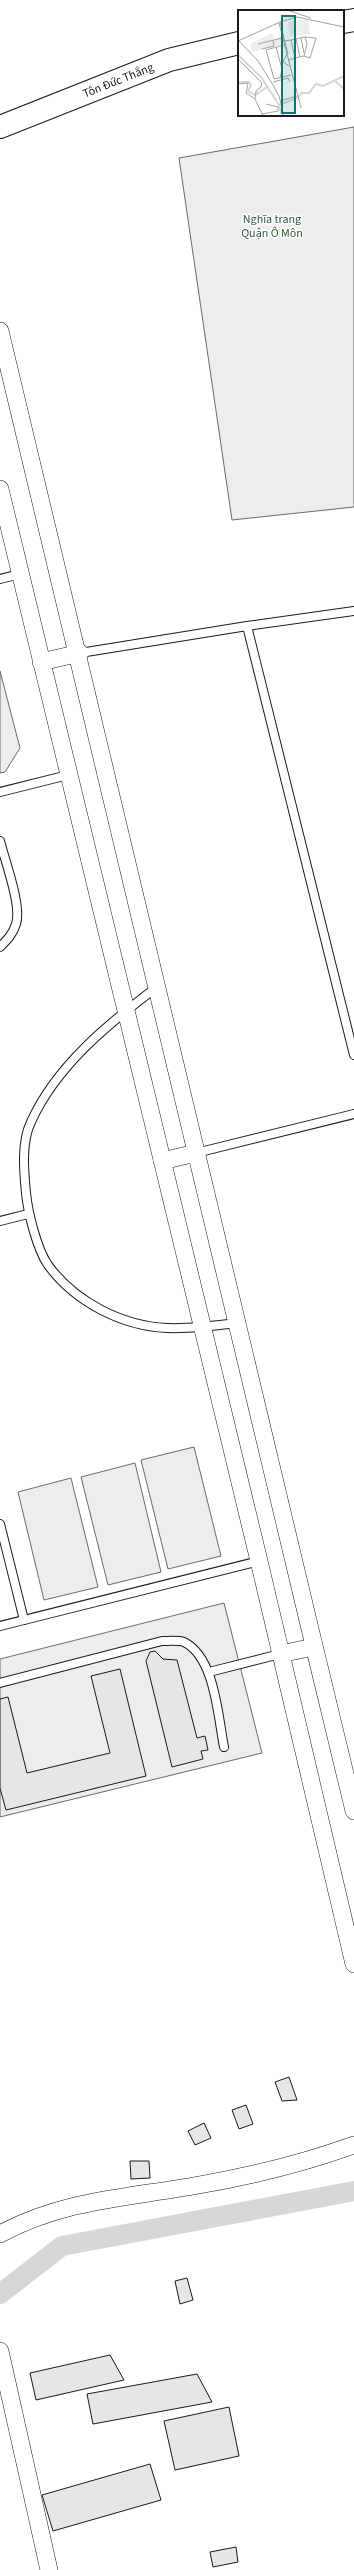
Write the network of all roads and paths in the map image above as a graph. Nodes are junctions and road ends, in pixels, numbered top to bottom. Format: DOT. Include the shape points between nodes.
graph roads {
  1 [pos="354,20"];
  2 [pos="344,22"];
  3 [pos="238,43"];
  4 [pos="0,126"];
  5 [pos="0,331"];
  6 [pos="4,367"];
  7 [pos="0,489"];
  8 [pos="20,574"];
  9 [pos="0,579"];
  10 [pos="354,611"];
  11 [pos="248,626"];
  12 [pos="80,653"];
  13 [pos="41,662"];
  14 [pos="68,775"];
  15 [pos="0,792"];
  16 [pos="0,842"];
  17 [pos="0,947"];
  18 [pos="157,987"];
  19 [pos="125,1011"];
  20 [pos="354,1055"];
  21 [pos="354,1114"];
  22 [pos="196,1153"];
  23 [pos="162,1161"];
  24 [pos="28,1214"];
  25 [pos="0,1222"];
  26 [pos="236,1323"];
  27 [pos="203,1327"];
  28 [pos="0,1524"];
  29 [pos="260,1561"];
  30 [pos="24,1620"];
  31 [pos="0,1626"];
  32 [pos="314,1647"];
  33 [pos="280,1654"];
  34 [pos="209,1672"];
  35 [pos="0,1683"];
  36 [pos="224,1747"];
  37 [pos="354,1811"];
  38 [pos="354,1964"];
  39 [pos="354,2145"];
  40 [pos="0,2234"];
  41 [pos="0,2351"];
  42 [pos="49,2570"];
  1 -- 2 [label="highway"];
  3 -- 4 [label="highway, Tôn Đức Thắng" via="169,60"];
  5 -- 6 [label="street"];
  6 -- 12 [label="street"];
  7 -- 8 [label="street"];
  8 -- 9 [label="lane"];
  8 -- 13 [label="street"];
  10 -- 11 [label="lane"];
  11 -- 12 [label="lane"];
  11 -- 20 [label="lane"];
  12 -- 13 [label="street"];
  12 -- 18 [label="street"];
  13 -- 14 [label="street"];
  14 -- 15 [label="lane"];
  14 -- 19 [label="street"];
  16 -- 17 [label="lane" via="17,911 17,923 10,937"];
  18 -- 19 [label="lane"];
  18 -- 22 [label="street"];
  19 -- 23 [label="street"];
  19 -- 24 [label="lane" via="60,1074 30,1123 23,1163"];
  21 -- 22 [label="lane"];
  22 -- 23 [label="street"];
  22 -- 26 [label="street"];
  23 -- 27 [label="street"];
  24 -- 25 [label="lane"];
  24 -- 27 [label="lane" via="48,1264 83,1300 119,1319 165,1328"];
  26 -- 27 [label="lane"];
  26 -- 32 [label="street"];
  27 -- 29 [label="street"];
  28 -- 30 [label="lane"];
  29 -- 30 [label="lane"];
  29 -- 33 [label="street"];
  30 -- 31 [label="lane"];
  32 -- 33 [label="street"];
  32 -- 37 [label="street"];
  33 -- 34 [label="lane"];
  33 -- 38 [label="street"];
  34 -- 35 [label="lane" via="194,1649 182,1641 162,1641"];
  34 -- 36 [label="lane"];
  39 -- 40 [label="street" via="306,2161 242,2176 83,2203 43,2214"];
  41 -- 42 [label="street"];
}
